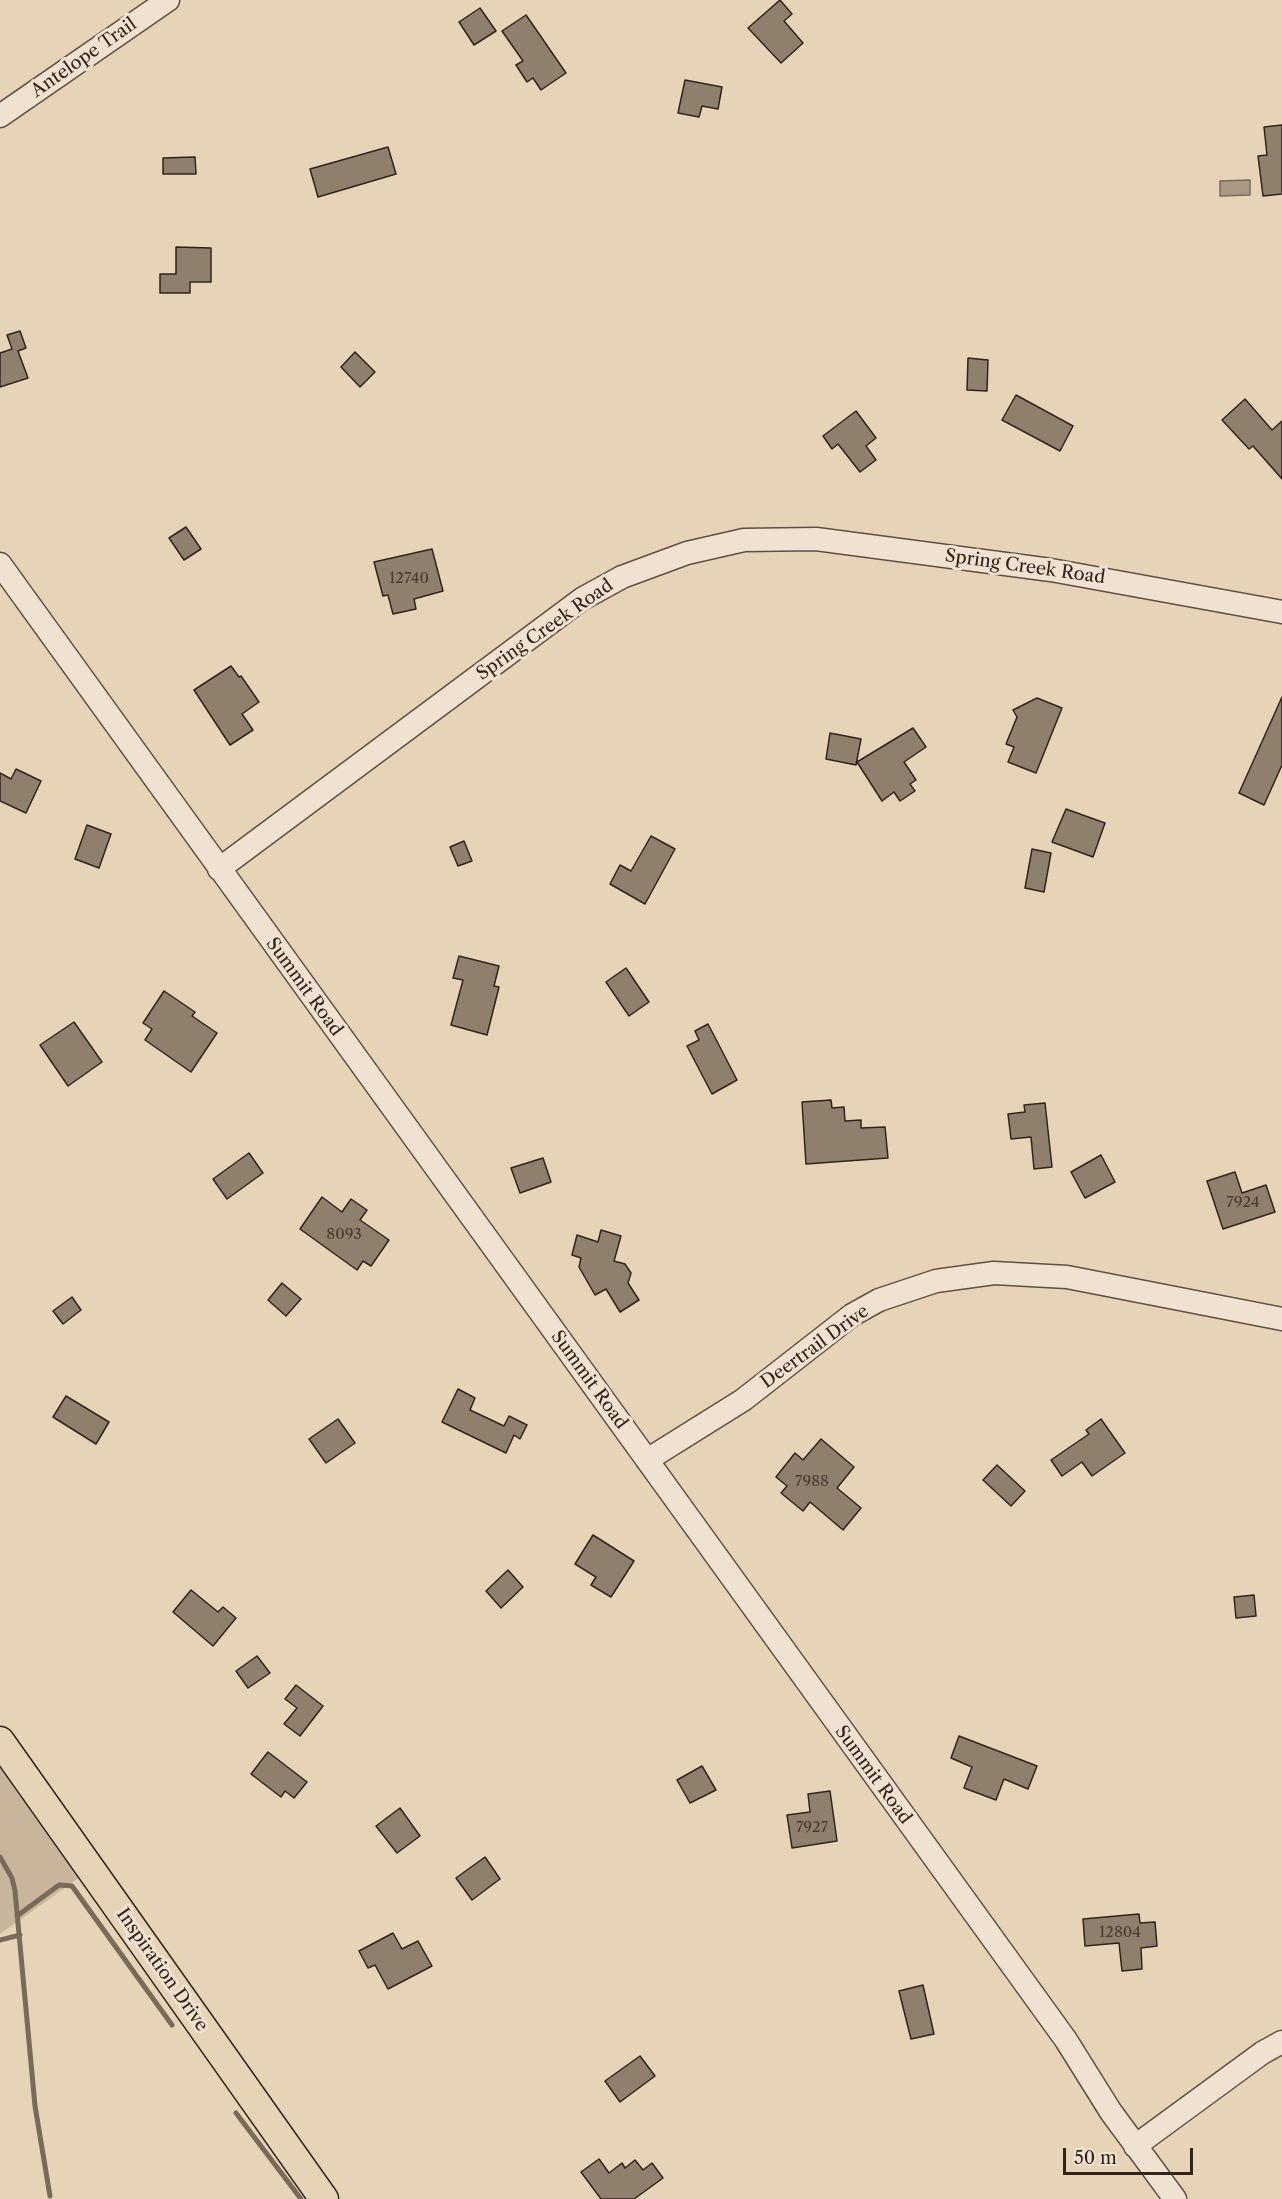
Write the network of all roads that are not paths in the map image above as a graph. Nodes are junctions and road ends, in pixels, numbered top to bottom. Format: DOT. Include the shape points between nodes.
graph roads {
  1 [pos="168,0"];
  2 [pos="0,116"];
  3 [pos="0,564"];
  4 [pos="1282,612"];
  5 [pos="219,870"];
  6 [pos="1282,1319"];
  7 [pos="647,1460"];
  8 [pos="0,1742"];
  9 [pos="1282,2042"];
  10 [pos="1135,2146"];
  11 [pos="324,2199"];
  12 [pos="1175,2199"];
  1 -- 2 [label="street, Antelope Trail"];
  3 -- 5 [label="street, Summit Road"];
  4 -- 5 [label="street, Spring Creek Road" via="1051,570 816,538 744,540 687,553 622,577 582,599"];
  5 -- 7 [label="street, Summit Road"];
  6 -- 7 [label="street, Deertrail Drive" via="1067,1277 994,1273 936,1281 879,1300 852,1315 743,1400"];
  7 -- 10 [label="street, Summit Road" via="1066,2040"];
  8 -- 11 [label="main road, Inspiration Drive"];
  9 -- 10 [label="street"];
  10 -- 12 [label="street, Summit Road"];
}
